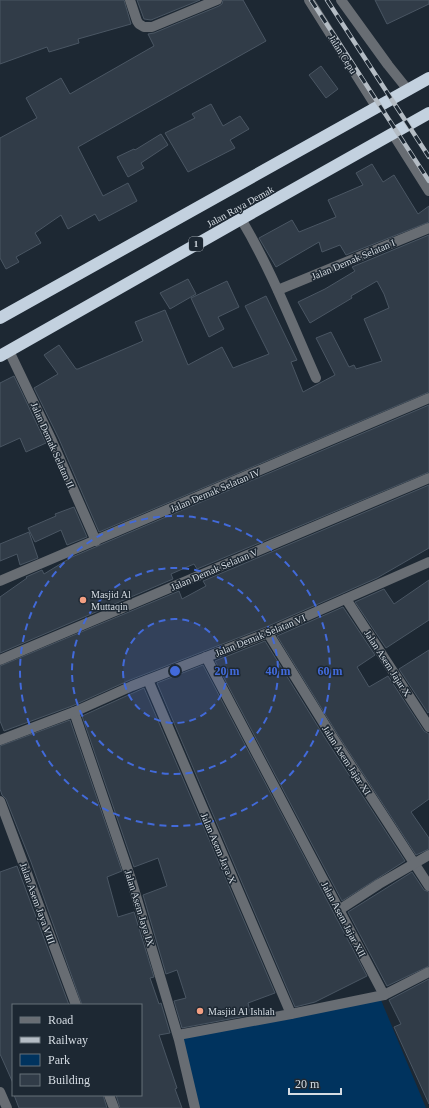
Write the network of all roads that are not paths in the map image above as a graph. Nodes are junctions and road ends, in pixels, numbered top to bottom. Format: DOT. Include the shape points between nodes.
graph roads {
  1 [pos="130,0"];
  2 [pos="217,0"];
  3 [pos="309,0"];
  4 [pos="341,0"];
  5 [pos="429,78"];
  6 [pos="408,90"];
  7 [pos="377,108"];
  8 [pos="428,115"];
  9 [pos="393,134"];
  10 [pos="429,191"];
  11 [pos="241,218"];
  12 [pos="429,228"];
  13 [pos="278,290"];
  14 [pos="0,318"];
  15 [pos="5,353"];
  16 [pos="316,378"];
  17 [pos="429,398"];
  18 [pos="429,478"];
  19 [pos="96,541"];
  20 [pos="429,562"];
  21 [pos="0,580"];
  22 [pos="346,599"];
  23 [pos="268,633"];
  24 [pos="206,657"];
  25 [pos="0,660"];
  26 [pos="148,680"];
  27 [pos="74,712"];
  28 [pos="429,727"];
  29 [pos="0,740"];
  30 [pos="0,802"];
  31 [pos="429,855"];
  32 [pos="415,864"];
  33 [pos="429,886"];
  34 [pos="339,910"];
  35 [pos="429,972"];
  36 [pos="384,995"];
  37 [pos="76,1004"];
  38 [pos="291,1014"];
  39 [pos="178,1035"];
  40 [pos="0,1092"];
  41 [pos="109,1096"];
  42 [pos="7,1108"];
  43 [pos="114,1108"];
  44 [pos="195,1108"];
  1 -- 2 [label="street" via="137,22 144,27 152,27"];
  3 -- 7 [label="street, Jalan Cepu"];
  4 -- 6 [label="street"];
  5 -- 6 [label="highway, Jalan Raya Demak"];
  6 -- 7 [label="highway, Jalan Raya Demak"];
  7 -- 14 [label="highway, Jalan Raya Demak"];
  8 -- 9 [label="highway, Jalan Raya Demak / 1"];
  9 -- 10 [label="street"];
  9 -- 11 [label="highway, Jalan Raya Demak / 1"];
  11 -- 13 [label="street"];
  11 -- 15 [label="highway, Jalan Raya Demak / 1"];
  12 -- 13 [label="street, Jalan Demak Selatan I"];
  13 -- 16 [label="street"];
  15 -- 19 [label="street, Jalan Demak Selatan II" via="52,441"];
  17 -- 19 [label="street, Jalan Demak Selatan IV"];
  18 -- 25 [label="street, Jalan Demak Selatan V"];
  19 -- 21 [label="street, Jalan Demak Selatan IV"];
  20 -- 22 [label="street, Jalan Demak Selatan VI"];
  22 -- 23 [label="street, Jalan Demak Selatan VI"];
  22 -- 28 [label="street, Jalan Asem Jajar X"];
  23 -- 24 [label="street, Jalan Demak Selatan VI"];
  23 -- 32 [label="street, Jalan Asem Jajar XI"];
  24 -- 26 [label="street, Jalan Demak Selatan VI"];
  24 -- 34 [label="street, Jalan Asem Jajar XII"];
  26 -- 27 [label="street, Jalan Demak Selatan VI"];
  26 -- 38 [label="street, Jalan Asem Jaya X"];
  27 -- 29 [label="street, Jalan Demak Selatan VI"];
  27 -- 39 [label="street, Jalan Asem Jaya IX" via="132,879"];
  30 -- 37 [label="street, Jalan Asem Jaya VIII"];
  31 -- 32 [label="street"];
  32 -- 33 [label="street, Jalan Asem Jajar XI"];
  32 -- 34 [label="street"];
  34 -- 36 [label="street, Jalan Asem Jajar XII"];
  35 -- 36 [label="street"];
  36 -- 38 [label="street"];
  38 -- 39 [label="street"];
  39 -- 44 [label="street, Jalan Asem Jaya IX"];
  40 -- 42 [label="street"];
  41 -- 43 [label="street"];
}
